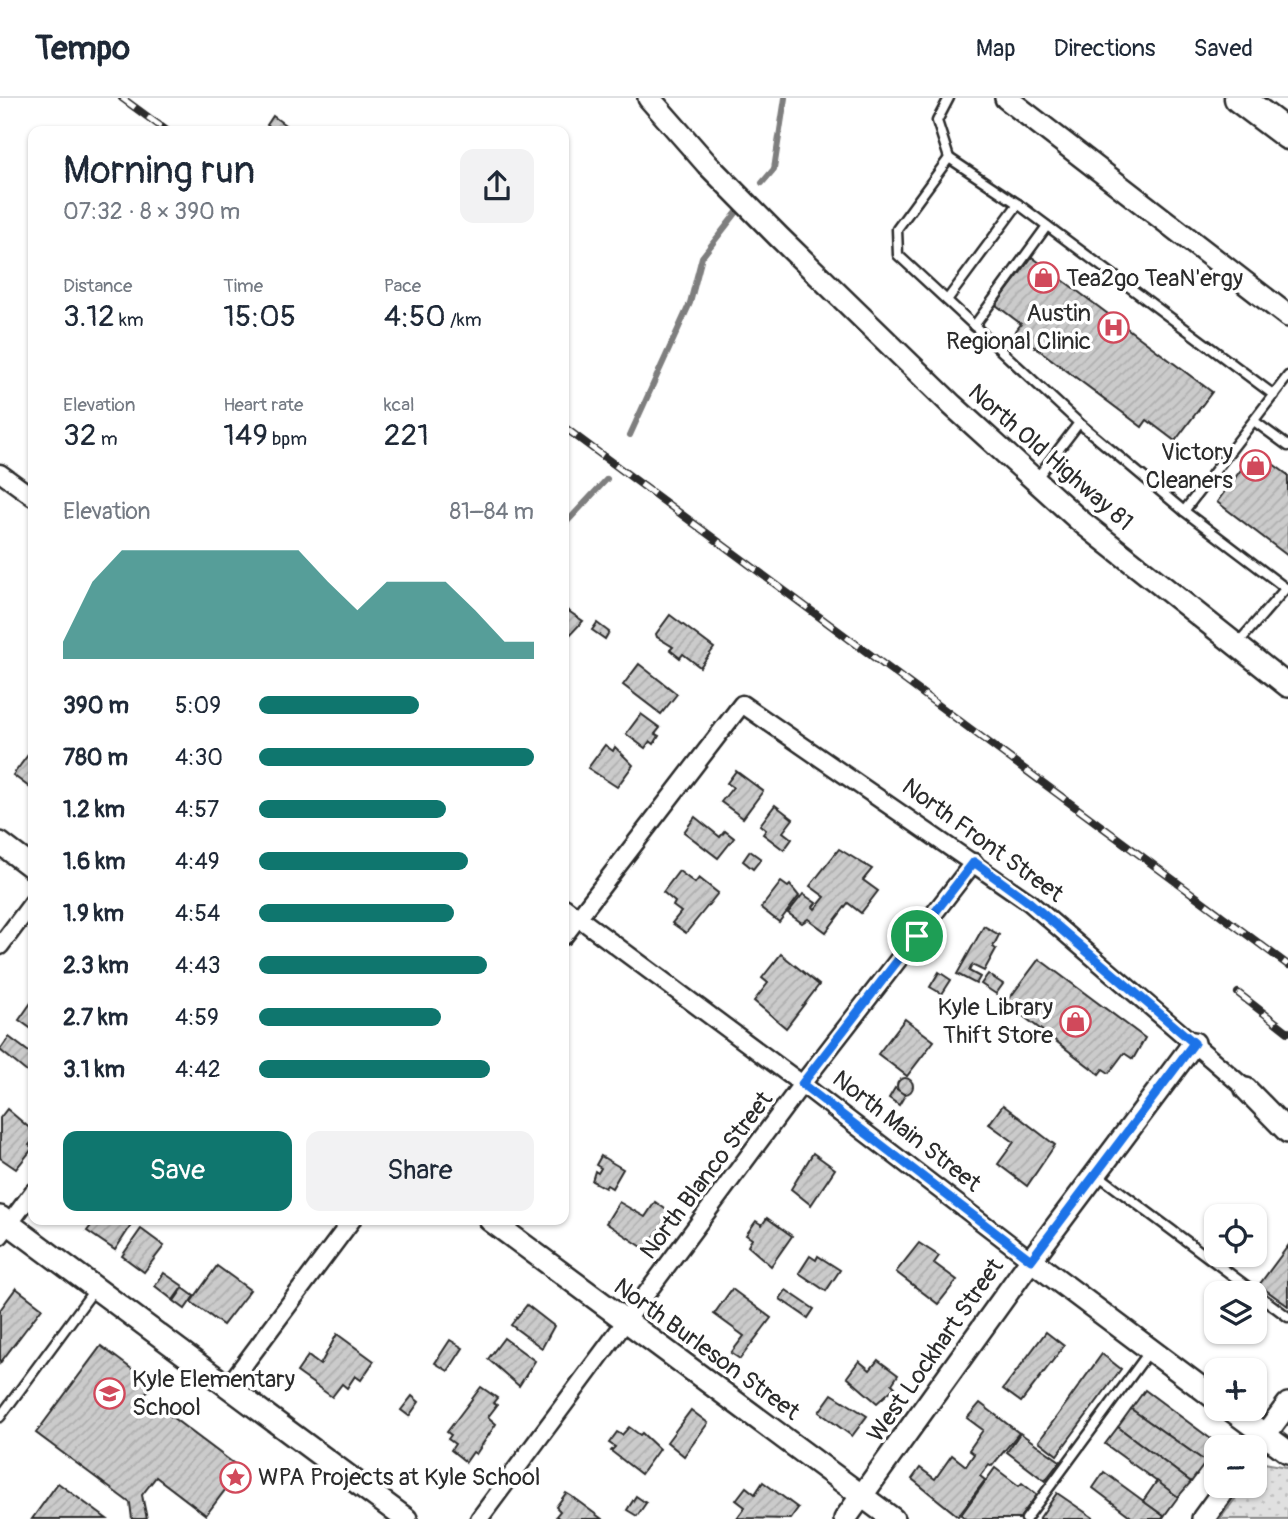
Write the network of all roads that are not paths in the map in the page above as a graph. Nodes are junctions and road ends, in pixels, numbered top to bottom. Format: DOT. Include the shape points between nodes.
graph roads {
  1 [pos="649,98"];
  2 [pos="949,98"];
  3 [pos="1006,98"];
  4 [pos="1238,98"];
  5 [pos="1288,135"];
  6 [pos="949,158"];
  7 [pos="1018,204"];
  8 [pos="1047,226"];
  9 [pos="947,300"];
  10 [pos="1288,316"];
  11 [pos="974,326"];
  12 [pos="1288,376"];
  13 [pos="1274,395"];
  14 [pos="1254,421"];
  15 [pos="1079,423"];
  16 [pos="1288,446"];
  17 [pos="0,473"];
  18 [pos="1035,480"];
  19 [pos="28,493"];
  20 [pos="1184,511"];
  21 [pos="1286,588"];
  22 [pos="1236,645"];
  23 [pos="1288,686"];
  24 [pos="0,843"];
  25 [pos="974,862"];
  26 [pos="28,864"];
  27 [pos="28,909"];
  28 [pos="569,911"];
  29 [pos="577,918"];
  30 [pos="569,929"];
  31 [pos="0,946"];
  32 [pos="1194,1043"];
  33 [pos="802,1084"];
  34 [pos="1246,1089"];
  35 [pos="1288,1115"];
  36 [pos="1288,1132"];
  37 [pos="1095,1173"];
  38 [pos="28,1198"];
  39 [pos="348,1225"];
  40 [pos="497,1225"];
  41 [pos="3,1226"];
  42 [pos="1031,1260"];
  43 [pos="95,1287"];
  44 [pos="1288,1317"];
  45 [pos="624,1321"];
  46 [pos="1150,1350"];
  47 [pos="228,1385"];
  48 [pos="1204,1390"];
  49 [pos="1288,1404"];
  50 [pos="0,1417"];
  51 [pos="1241,1421"];
  52 [pos="1254,1435"];
  53 [pos="1265,1435"];
  54 [pos="1267,1444"];
  55 [pos="1288,1452"];
  56 [pos="863,1496"];
  57 [pos="1218,1498"];
  58 [pos="406,1519"];
  59 [pos="479,1519"];
  60 [pos="845,1519"];
  61 [pos="893,1519"];
  62 [pos="1026,1519"];
  63 [pos="1203,1519"];
  1 -- 18 [label="street, North Old Highway 81" via="779,237"];
  2 -- 6 [label="lane" via="937,121"];
  3 -- 10 [label="street"];
  4 -- 5 [label="highway"];
  6 -- 7 [label="lane"];
  6 -- 9 [label="lane" via="897,229 898,255"];
  7 -- 8 [label="lane"];
  7 -- 9 [label="lane"];
  8 -- 11 [label="lane"];
  8 -- 13 [label="lane"];
  9 -- 11 [label="lane"];
  11 -- 15 [label="lane"];
  12 -- 13 [label="lane"];
  13 -- 14 [label="lane"];
  14 -- 16 [label="lane"];
  14 -- 20 [label="lane"];
  15 -- 18 [label="lane"];
  15 -- 20 [label="lane"];
  17 -- 19 [label="street"];
  18 -- 22 [label="street, North Old Highway 81"];
  20 -- 21 [label="lane"];
  21 -- 22 [label="lane"];
  22 -- 23 [label="street, North Old Highway 81"];
  24 -- 26 [label="street"];
  25 -- 29 [label="street, North Front Street" via="741,704"];
  25 -- 32 [label="street, North Front Street" via="1029,902"];
  25 -- 33 [label="street, North Blanco Street"];
  27 -- 31 [label="street"];
  28 -- 29 [label="street, North Main Street"];
  29 -- 30 [label="street"];
  29 -- 33 [label="street, North Main Street"];
  32 -- 34 [label="street, North Front Street"];
  32 -- 37 [label="street, West Lockhart Street"];
  33 -- 42 [label="street, North Main Street"];
  33 -- 45 [label="street, North Blanco Street"];
  34 -- 35 [label="street, North Front Street"];
  34 -- 36 [label="street, North Front Street"];
  37 -- 42 [label="street, West Lockhart Street"];
  37 -- 44 [label="lane"];
  38 -- 41 [label="street"];
  39 -- 47 [label="street"];
  40 -- 45 [label="street, North Burleson Street"];
  41 -- 43 [label="street"];
  42 -- 46 [label="street, North Main Street"];
  42 -- 56 [label="street, West Lockhart Street"];
  43 -- 47 [label="street"];
  43 -- 50 [label="lane"];
  45 -- 56 [label="street, North Burleson Street"];
  45 -- 59 [label="street, North Blanco Street"];
  46 -- 48 [label="street, North Main Street"];
  46 -- 62 [label="lane"];
  47 -- 58 [label="street"];
  49 -- 53 [label="street"];
  51 -- 52 [label="street"];
  54 -- 55 [label="street"];
  56 -- 60 [label="street, West Lockhart Street"];
  56 -- 61 [label="street, North Burleson Street"];
  57 -- 63 [label="street"];
}
